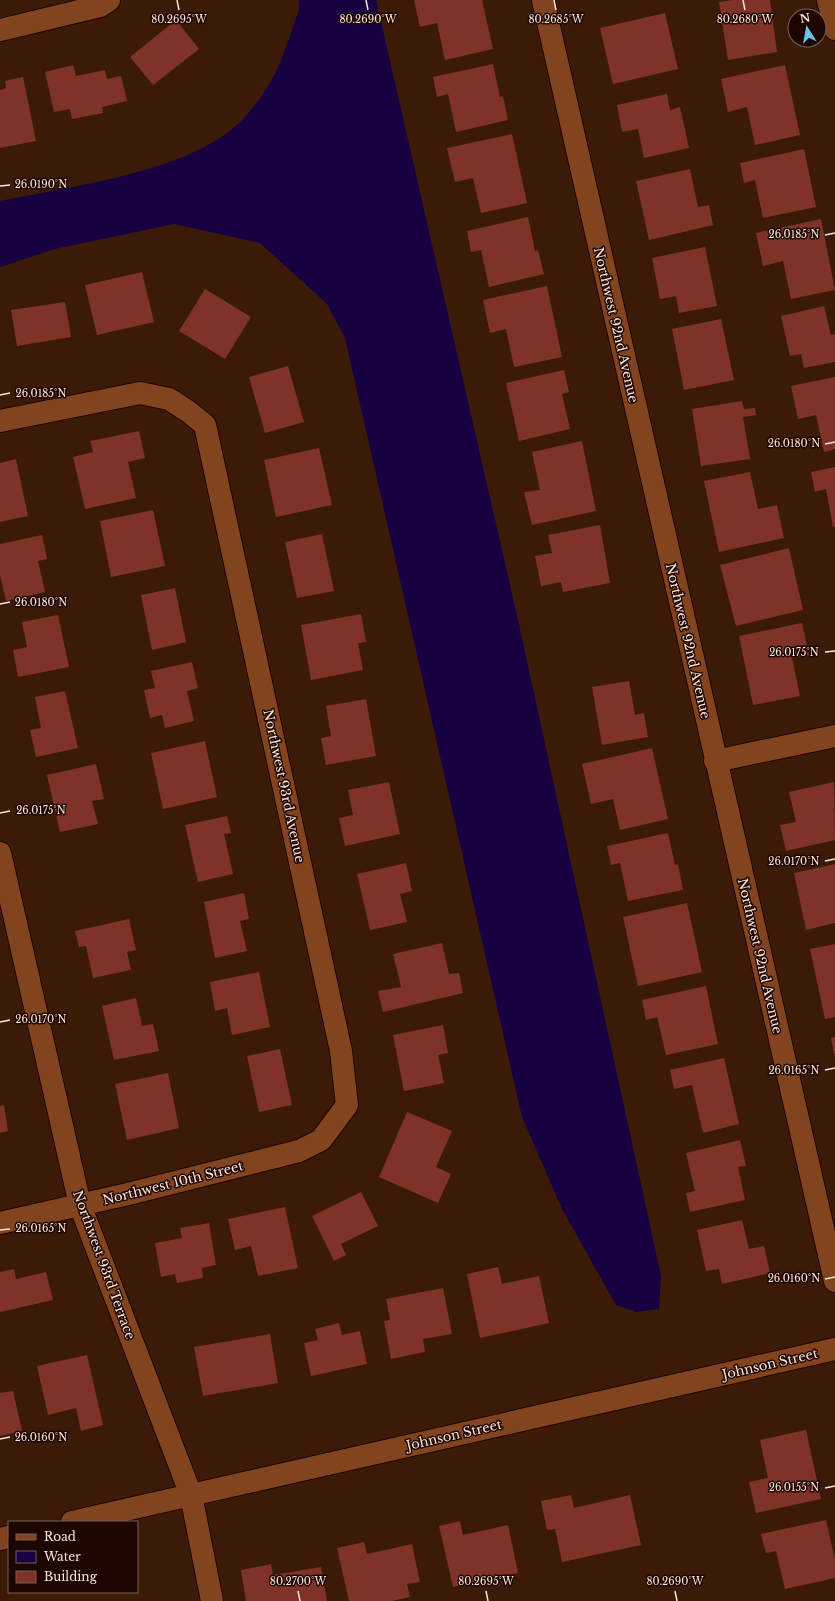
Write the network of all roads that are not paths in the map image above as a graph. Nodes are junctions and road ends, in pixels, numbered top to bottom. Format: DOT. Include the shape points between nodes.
graph roads {
  1 [pos="109,0"];
  2 [pos="543,0"];
  3 [pos="828,0"];
  4 [pos="835,29"];
  5 [pos="0,30"];
  6 [pos="0,421"];
  7 [pos="835,736"];
  8 [pos="715,761"];
  9 [pos="0,853"];
  10 [pos="321,1140"];
  11 [pos="80,1205"];
  12 [pos="0,1223"];
  13 [pos="835,1281"];
  14 [pos="835,1349"];
  15 [pos="191,1495"];
  16 [pos="76,1521"];
  17 [pos="212,1601"];
  1 -- 5 [label="street" via="100,6"];
  2 -- 8 [label="street, Northwest 92nd Avenue"];
  3 -- 4 [label="street"];
  6 -- 10 [label="street, Northwest 93rd Avenue" via="140,393 169,399 205,425 341,1051 347,1105"];
  7 -- 8 [label="street"];
  8 -- 13 [label="street, Northwest 92nd Avenue"];
  9 -- 11 [label="street, Northwest 93rd Terrace"];
  10 -- 11 [label="street, Northwest 10th Street" via="299,1151 259,1162"];
  11 -- 12 [label="street, Northwest 10th Street"];
  11 -- 15 [label="street, Northwest 93rd Terrace"];
  14 -- 15 [label="street, Johnson Street"];
  15 -- 16 [label="street, Johnson Street"];
  15 -- 17 [label="street, Northwest 93rd Terrace"];
}
